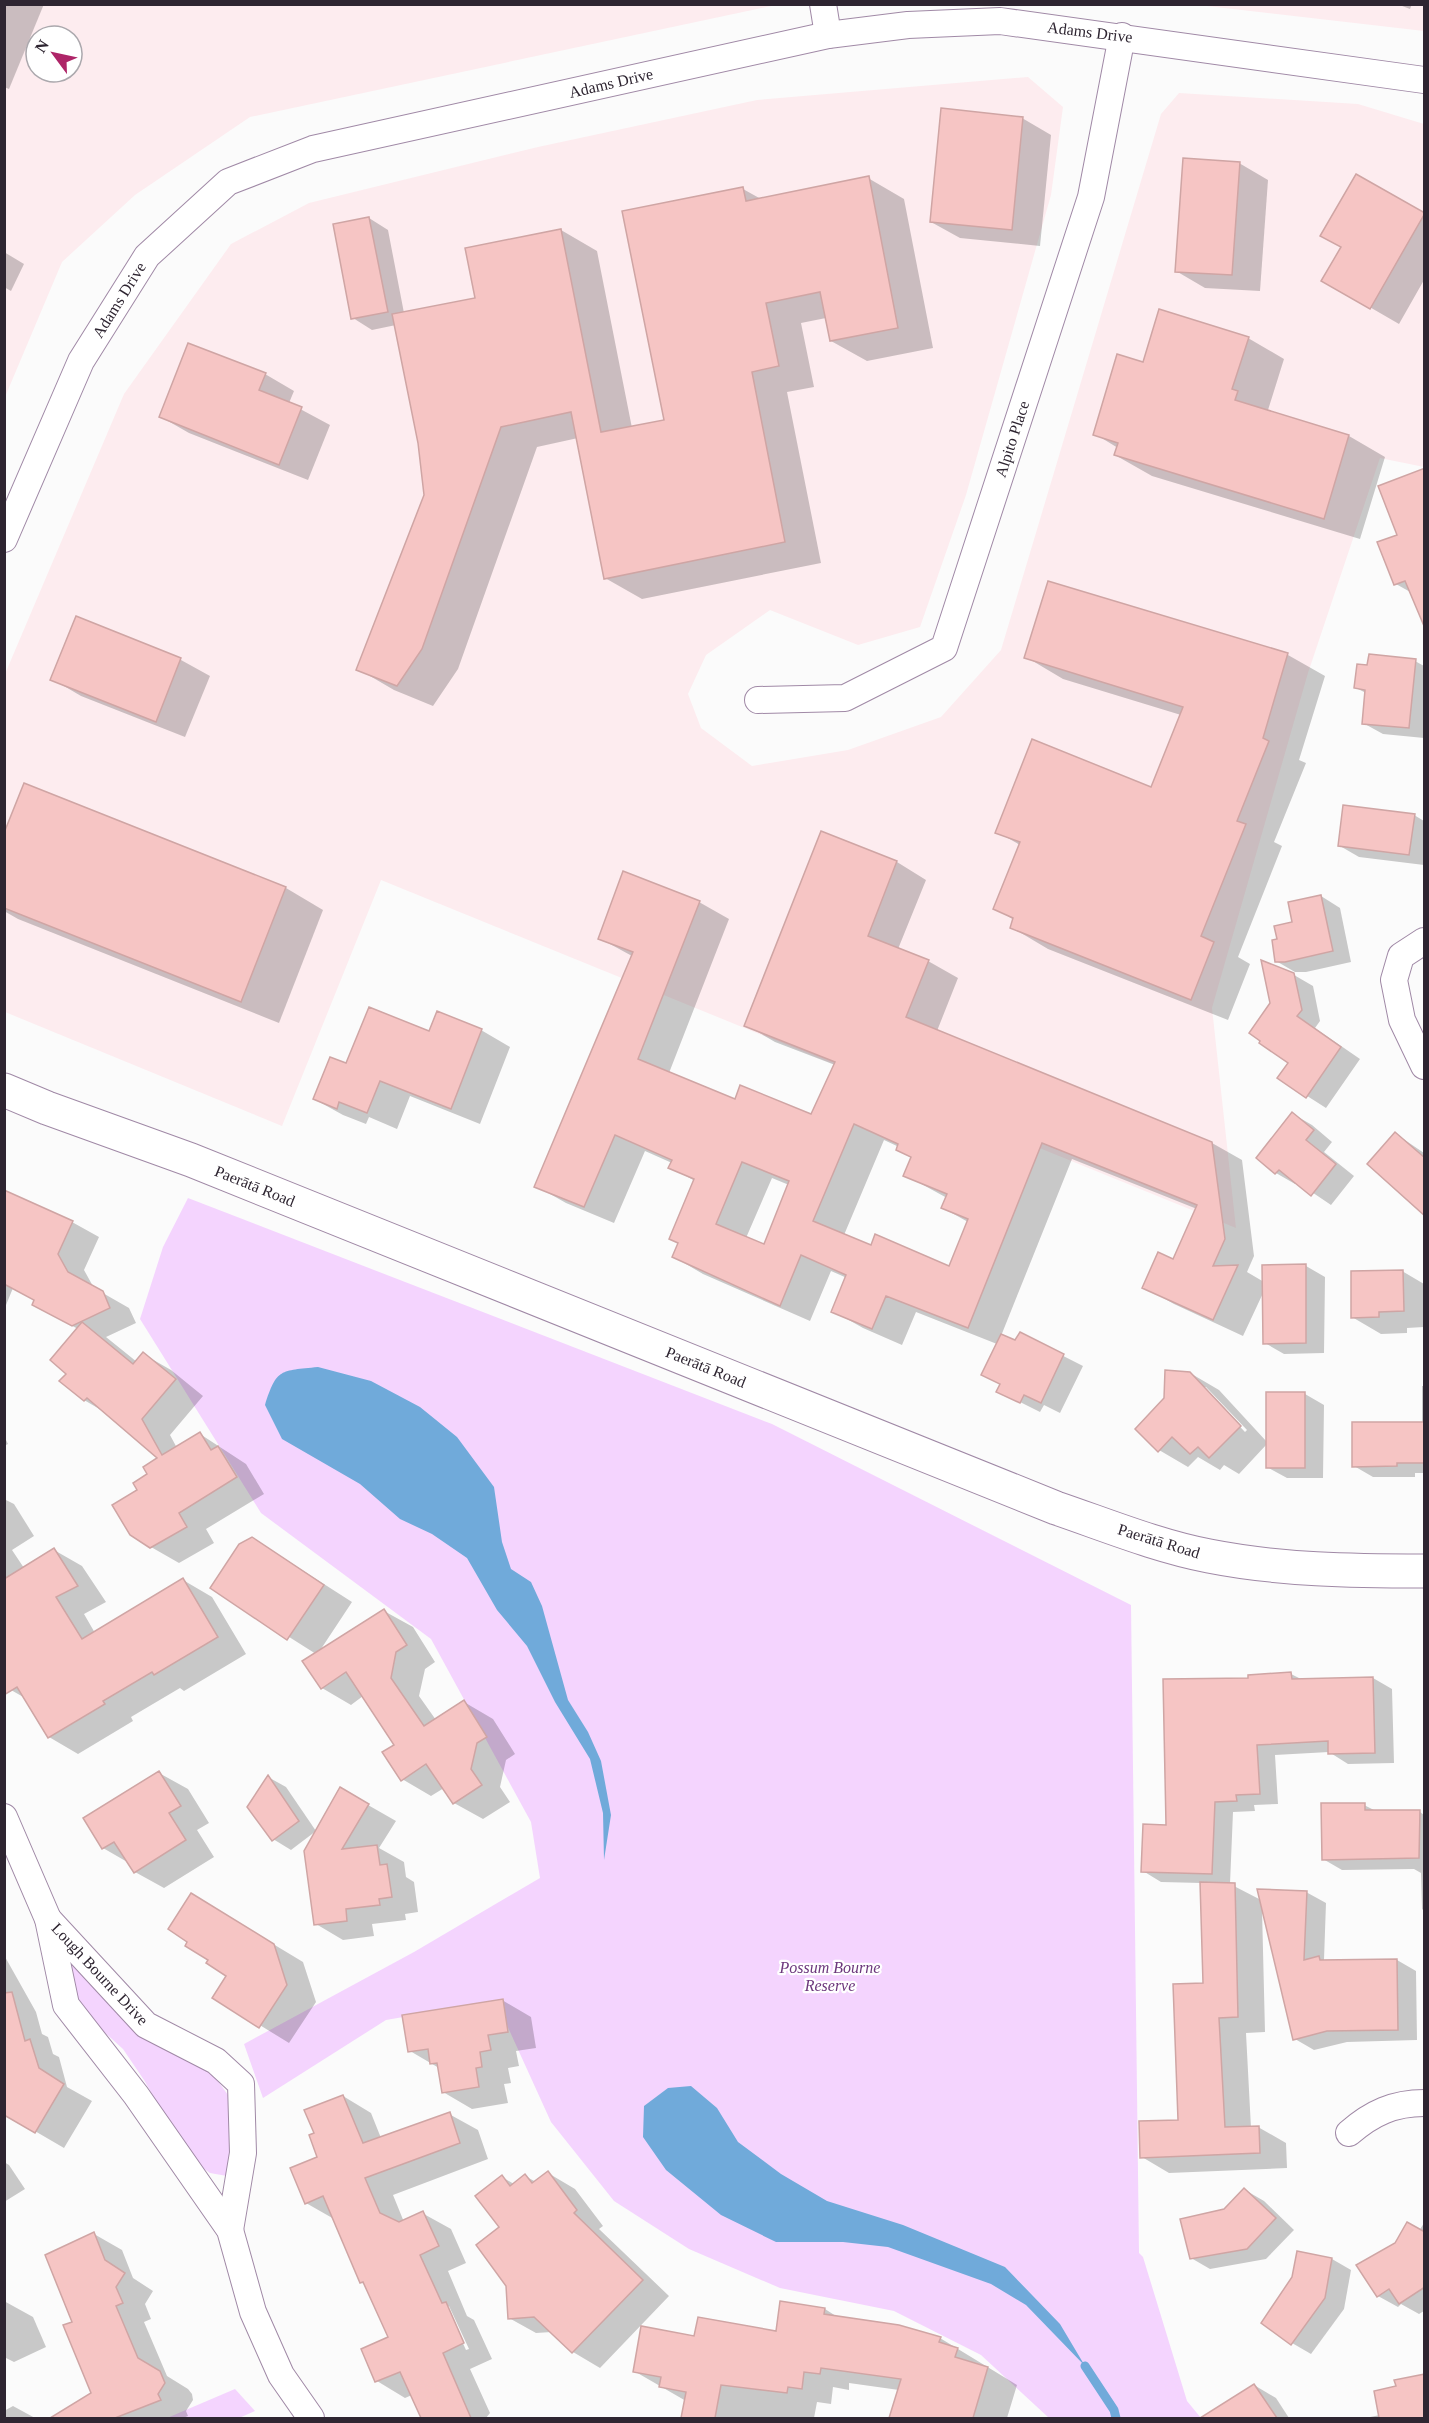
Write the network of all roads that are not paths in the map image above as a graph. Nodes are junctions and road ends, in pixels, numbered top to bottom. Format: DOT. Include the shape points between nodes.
graph roads {
  1 [pos="823,4"];
  2 [pos="828,35"];
  3 [pos="1122,36"];
  4 [pos="1425,80"];
  5 [pos="4,539"];
  6 [pos="758,700"];
  7 [pos="1425,941"];
  8 [pos="1425,1066"];
  9 [pos="4,1090"];
  10 [pos="1425,1571"];
  11 [pos="4,1817"];
  12 [pos="48,1918"];
  13 [pos="1425,2103"];
  14 [pos="1349,2133"];
  15 [pos="230,2230"];
  16 [pos="311,2418"];
  1 -- 2 [label="street"];
  2 -- 3 [label="street, Adams Drive" via="908,25 1000,21"];
  2 -- 5 [label="street, Adams Drive" via="313,149 228,182 147,256 87,352"];
  3 -- 4 [label="street, Adams Drive"];
  3 -- 6 [label="street, Alpito Place" via="1090,197 944,648 845,698"];
  7 -- 8 [label="street" via="1401,956 1394,980 1402,1020"];
  9 -- 10 [label="main road, Paerātā Road" via="210,1168 1056,1508 1129,1533 1207,1556 1246,1562 1345,1571"];
  11 -- 12 [label="street, Lough Bourne Drive"];
  12 -- 15 [label="street, Lough Bourne Drive" via="66,2005 136,2095"];
  12 -- 15 [label="street, Lough Bourne Drive" via="146,2025 216,2061 241,2084 243,2153"];
  13 -- 14 [label="street" via="1383,2110"];
  15 -- 16 [label="street, Lough Bourne Drive" via="258,2323 281,2375"];
}
